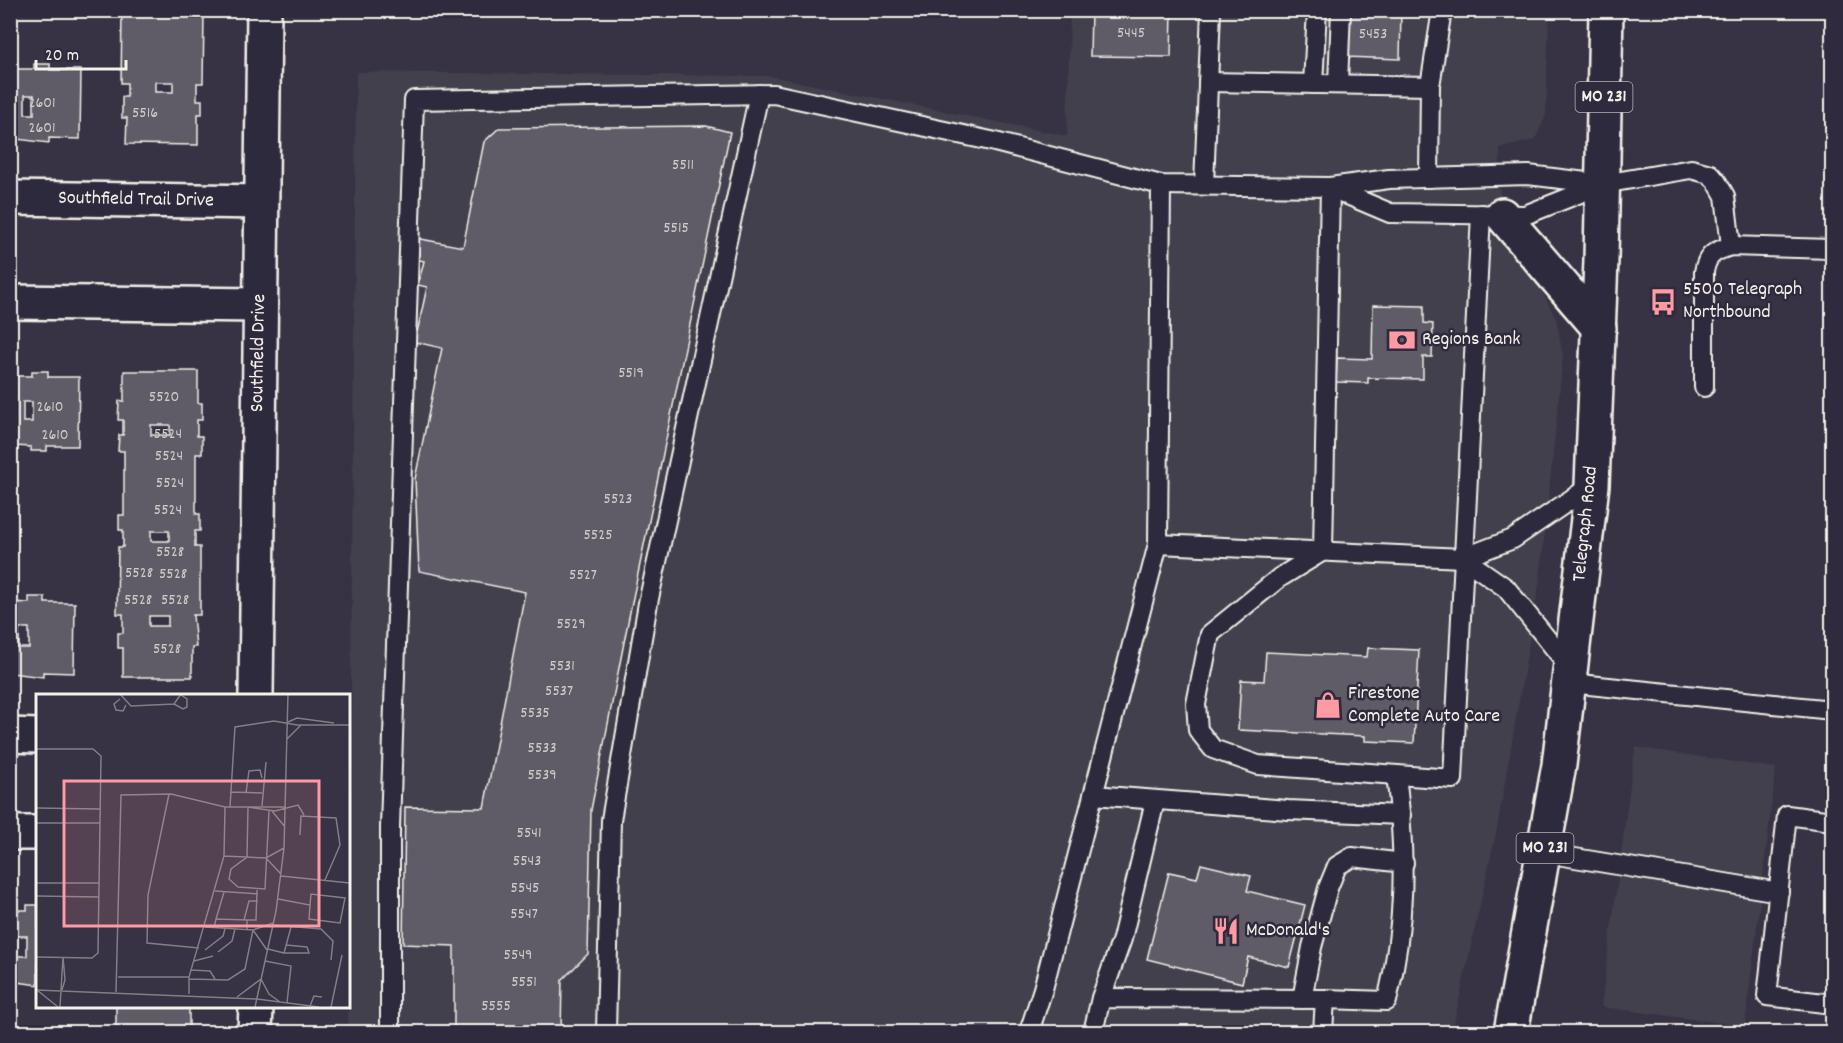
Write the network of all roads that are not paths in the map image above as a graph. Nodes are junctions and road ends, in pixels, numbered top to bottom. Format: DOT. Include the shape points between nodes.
graph roads {
  1 [pos="264,10"];
  2 [pos="1211,10"];
  3 [pos="1317,10"];
  4 [pos="1341,10"];
  5 [pos="1442,10"];
  6 [pos="1606,10"];
  7 [pos="1208,82"];
  8 [pos="1314,84"];
  9 [pos="1338,84"];
  10 [pos="1430,86"];
  11 [pos="759,94"];
  12 [pos="1429,178"];
  13 [pos="1603,184"];
  14 [pos="1161,185"];
  15 [pos="1204,185"];
  16 [pos="1330,187"];
  17 [pos="10,198"];
  18 [pos="261,202"];
  19 [pos="1492,215"];
  20 [pos="1731,246"];
  21 [pos="1833,249"];
  22 [pos="10,302"];
  23 [pos="260,305"];
  24 [pos="1599,328"];
  25 [pos="1704,387"];
  26 [pos="1592,485"];
  27 [pos="1158,544"];
  28 [pos="1323,552"];
  29 [pos="1463,558"];
  30 [pos="1571,676"];
  31 [pos="256,694"];
  32 [pos="1833,710"];
  33 [pos="10,735"];
  34 [pos="36,736"];
  35 [pos="1396,775"];
  36 [pos="1093,795"];
  37 [pos="1155,801"];
  38 [pos="1401,815"];
  39 [pos="1833,821"];
  40 [pos="10,833"];
  41 [pos="36,834"];
  42 [pos="1545,854"];
  43 [pos="1404,863"];
  44 [pos="1779,892"];
  45 [pos="1101,998"];
  46 [pos="1302,999"];
  47 [pos="1325,999"];
  48 [pos="1833,1004"];
  49 [pos="255,1007"];
  50 [pos="1506,1030"];
  51 [pos="255,1032"];
  52 [pos="390,1032"];
  53 [pos="606,1032"];
  54 [pos="1029,1032"];
  55 [pos="1093,1032"];
  56 [pos="1323,1032"];
  1 -- 18 [label="street, Southfield Drive"];
  2 -- 7 [label="lane"];
  3 -- 8 [label="lane"];
  4 -- 9 [label="lane"];
  5 -- 10 [label="lane"];
  6 -- 13 [label="street, Telegraph Road / MO 231"];
  7 -- 8 [label="lane"];
  7 -- 15 [label="lane"];
  8 -- 9 [label="lane"];
  9 -- 10 [label="lane"];
  10 -- 12 [label="lane"];
  11 -- 14 [label="lane" via="991,141"];
  11 -- 52 [label="lane" via="414,100 390,827"];
  11 -- 53 [label="lane" via="648,603 611,820"];
  12 -- 13 [label="lane" via="1528,175"];
  12 -- 16 [label="lane"];
  13 -- 19 [label="lane" via="1525,215"];
  13 -- 20 [label="lane" via="1691,169 1710,174 1725,196"];
  13 -- 24 [label="street, Telegraph Road / MO 231"];
  14 -- 15 [label="lane"];
  14 -- 27 [label="lane"];
  15 -- 16 [label="lane"];
  16 -- 19 [label="lane" via="1390,213"];
  16 -- 28 [label="lane"];
  17 -- 18 [label="street, Southfield Trail Drive"];
  18 -- 23 [label="street, Southfield Drive"];
  19 -- 24 [label="street"];
  19 -- 29 [label="lane"];
  20 -- 21 [label="lane"];
  20 -- 25 [label="lane" via="1716,250 1707,259 1704,272"];
  22 -- 23 [label="street"];
  23 -- 31 [label="street, Southfield Drive"];
  24 -- 26 [label="street, Telegraph Road / MO 231"];
  26 -- 29 [label="lane" via="1513,539"];
  26 -- 30 [label="street, Telegraph Road / MO 231"];
  27 -- 28 [label="lane"];
  27 -- 36 [label="lane"];
  28 -- 29 [label="lane"];
  28 -- 35 [label="lane" via="1279,578 1210,634 1196,704 1198,730 1213,749 1258,765"];
  29 -- 30 [label="lane" via="1506,588"];
  29 -- 35 [label="lane" via="1452,779"];
  30 -- 32 [label="lane"];
  30 -- 42 [label="street, Telegraph Road / MO 231"];
  33 -- 34 [label="street"];
  35 -- 38 [label="lane"];
  36 -- 37 [label="lane"];
  36 -- 54 [label="lane"];
  37 -- 38 [label="lane"];
  37 -- 45 [label="lane" via="1122,939"];
  38 -- 43 [label="lane"];
  39 -- 44 [label="lane" via="1787,815"];
  40 -- 41 [label="street"];
  42 -- 44 [label="lane"];
  42 -- 50 [label="street, Telegraph Road / MO 231"];
  43 -- 46 [label="lane" via="1352,857 1337,866 1317,928"];
  43 -- 47 [label="lane" via="1400,935 1387,1001"];
  44 -- 48 [label="lane" via="1767,996"];
  45 -- 46 [label="lane"];
  45 -- 55 [label="lane"];
  46 -- 47 [label="lane"];
  47 -- 56 [label="lane"];
  49 -- 51 [label="street"];
}
